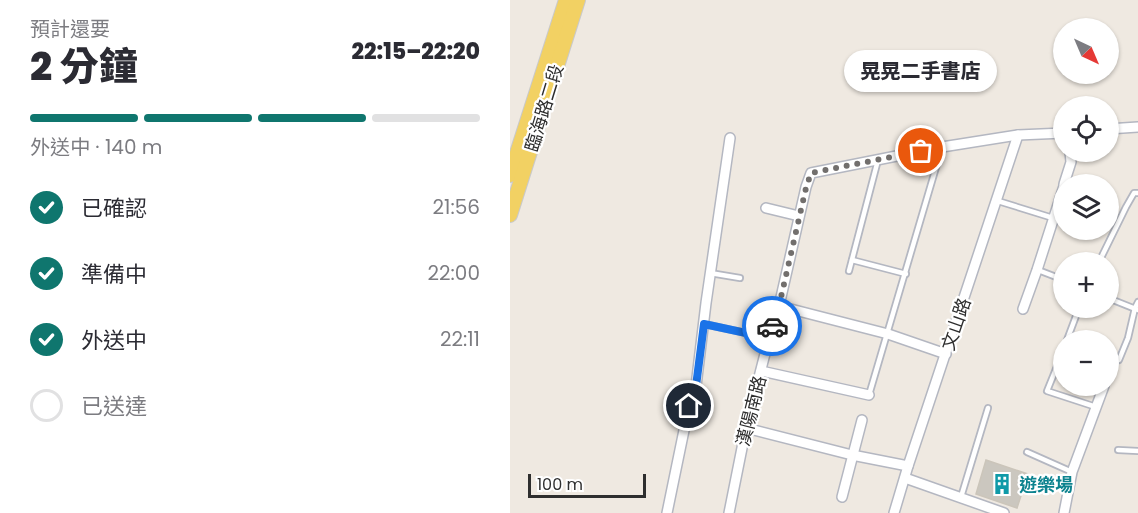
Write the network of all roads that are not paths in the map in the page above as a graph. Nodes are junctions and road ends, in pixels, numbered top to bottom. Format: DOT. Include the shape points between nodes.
graph roads {
  1 [pos="566,0"];
  2 [pos="578,0"];
  3 [pos="1138,127"];
  4 [pos="1119,128"];
  5 [pos="1053,133"];
  6 [pos="1018,135"];
  7 [pos="730,138"];
  8 [pos="942,147"];
  9 [pos="878,160"];
  10 [pos="510,175"];
  11 [pos="1138,193"];
  12 [pos="998,201"];
  13 [pos="766,208"];
  14 [pos="510,215"];
  15 [pos="799,216"];
  16 [pos="1053,218"];
  17 [pos="1104,252"];
  18 [pos="852,260"];
  19 [pos="1037,270"];
  20 [pos="849,271"];
  21 [pos="710,273"];
  22 [pos="906,274"];
  23 [pos="1053,276"];
  24 [pos="740,278"];
  25 [pos="1119,302"];
  26 [pos="1138,302"];
  27 [pos="779,306"];
  28 [pos="1023,309"];
  29 [pos="1136,309"];
  30 [pos="704,324"];
  31 [pos="888,334"];
  32 [pos="769,338"];
  33 [pos="946,354"];
  34 [pos="1119,360"];
  35 [pos="761,371"];
  36 [pos="1053,376"];
  37 [pos="1053,393"];
  38 [pos="869,395"];
  39 [pos="1062,396"];
  40 [pos="1100,396"];
  41 [pos="1096,407"];
  42 [pos="988,408"];
  43 [pos="862,420"];
  44 [pos="746,428"];
  45 [pos="1118,450"];
  46 [pos="1138,451"];
  47 [pos="1027,452"];
  48 [pos="852,455"];
  49 [pos="908,466"];
  50 [pos="1072,472"];
  51 [pos="905,478"];
  52 [pos="842,497"];
  53 [pos="961,497"];
  54 [pos="667,513"];
  55 [pos="729,513"];
  56 [pos="894,513"];
  57 [pos="1004,513"];
  58 [pos="1064,513"];
  1 -- 10 [label="main road, 臨海路二段"];
  2 -- 14 [label="main road, 臨海路二段"];
  3 -- 4 [label="street"];
  5 -- 6 [label="street, 漢陽南路"];
  6 -- 8 [label="street, 漢陽南路"];
  6 -- 12 [label="street, 文山路"];
  7 -- 21 [label="street"];
  8 -- 9 [label="street, 漢陽南路"];
  8 -- 22 [label="lane"];
  9 -- 15 [label="street, 漢陽南路" via="811,173"];
  9 -- 18 [label="lane"];
  11 -- 17 [label="lane" via="1134,193"];
  12 -- 16 [label="lane"];
  12 -- 33 [label="street, 文山路"];
  13 -- 15 [label="street"];
  15 -- 27 [label="street, 漢陽南路"];
  16 -- 19 [label="street"];
  18 -- 20 [label="lane"];
  18 -- 22 [label="lane"];
  19 -- 23 [label="lane"];
  19 -- 28 [label="street"];
  21 -- 24 [label="lane"];
  21 -- 30 [label="street"];
  22 -- 31 [label="lane"];
  25 -- 29 [label="lane"];
  26 -- 29 [label="lane"];
  27 -- 31 [label="street"];
  27 -- 32 [label="street, 漢陽南路"];
  29 -- 34 [label="lane"];
  30 -- 32 [label="lane"];
  30 -- 54 [label="street" via="696,386"];
  31 -- 33 [label="street"];
  31 -- 38 [label="lane"];
  32 -- 35 [label="street, 漢陽南路"];
  33 -- 49 [label="street, 文山路"];
  35 -- 38 [label="street"];
  35 -- 44 [label="street, 漢陽南路"];
  36 -- 37 [label="lane" via="1047,391"];
  39 -- 41 [label="lane"];
  40 -- 41 [label="street"];
  41 -- 50 [label="street"];
  42 -- 53 [label="lane"];
  43 -- 48 [label="street"];
  44 -- 48 [label="street"];
  44 -- 55 [label="street, 漢陽南路"];
  45 -- 46 [label="lane"];
  47 -- 50 [label="lane"];
  48 -- 49 [label="street"];
  48 -- 52 [label="street"];
  49 -- 51 [label="street, 文山路"];
  50 -- 58 [label="street"];
  51 -- 53 [label="street"];
  51 -- 56 [label="street, 文山路"];
  53 -- 57 [label="street"];
}
